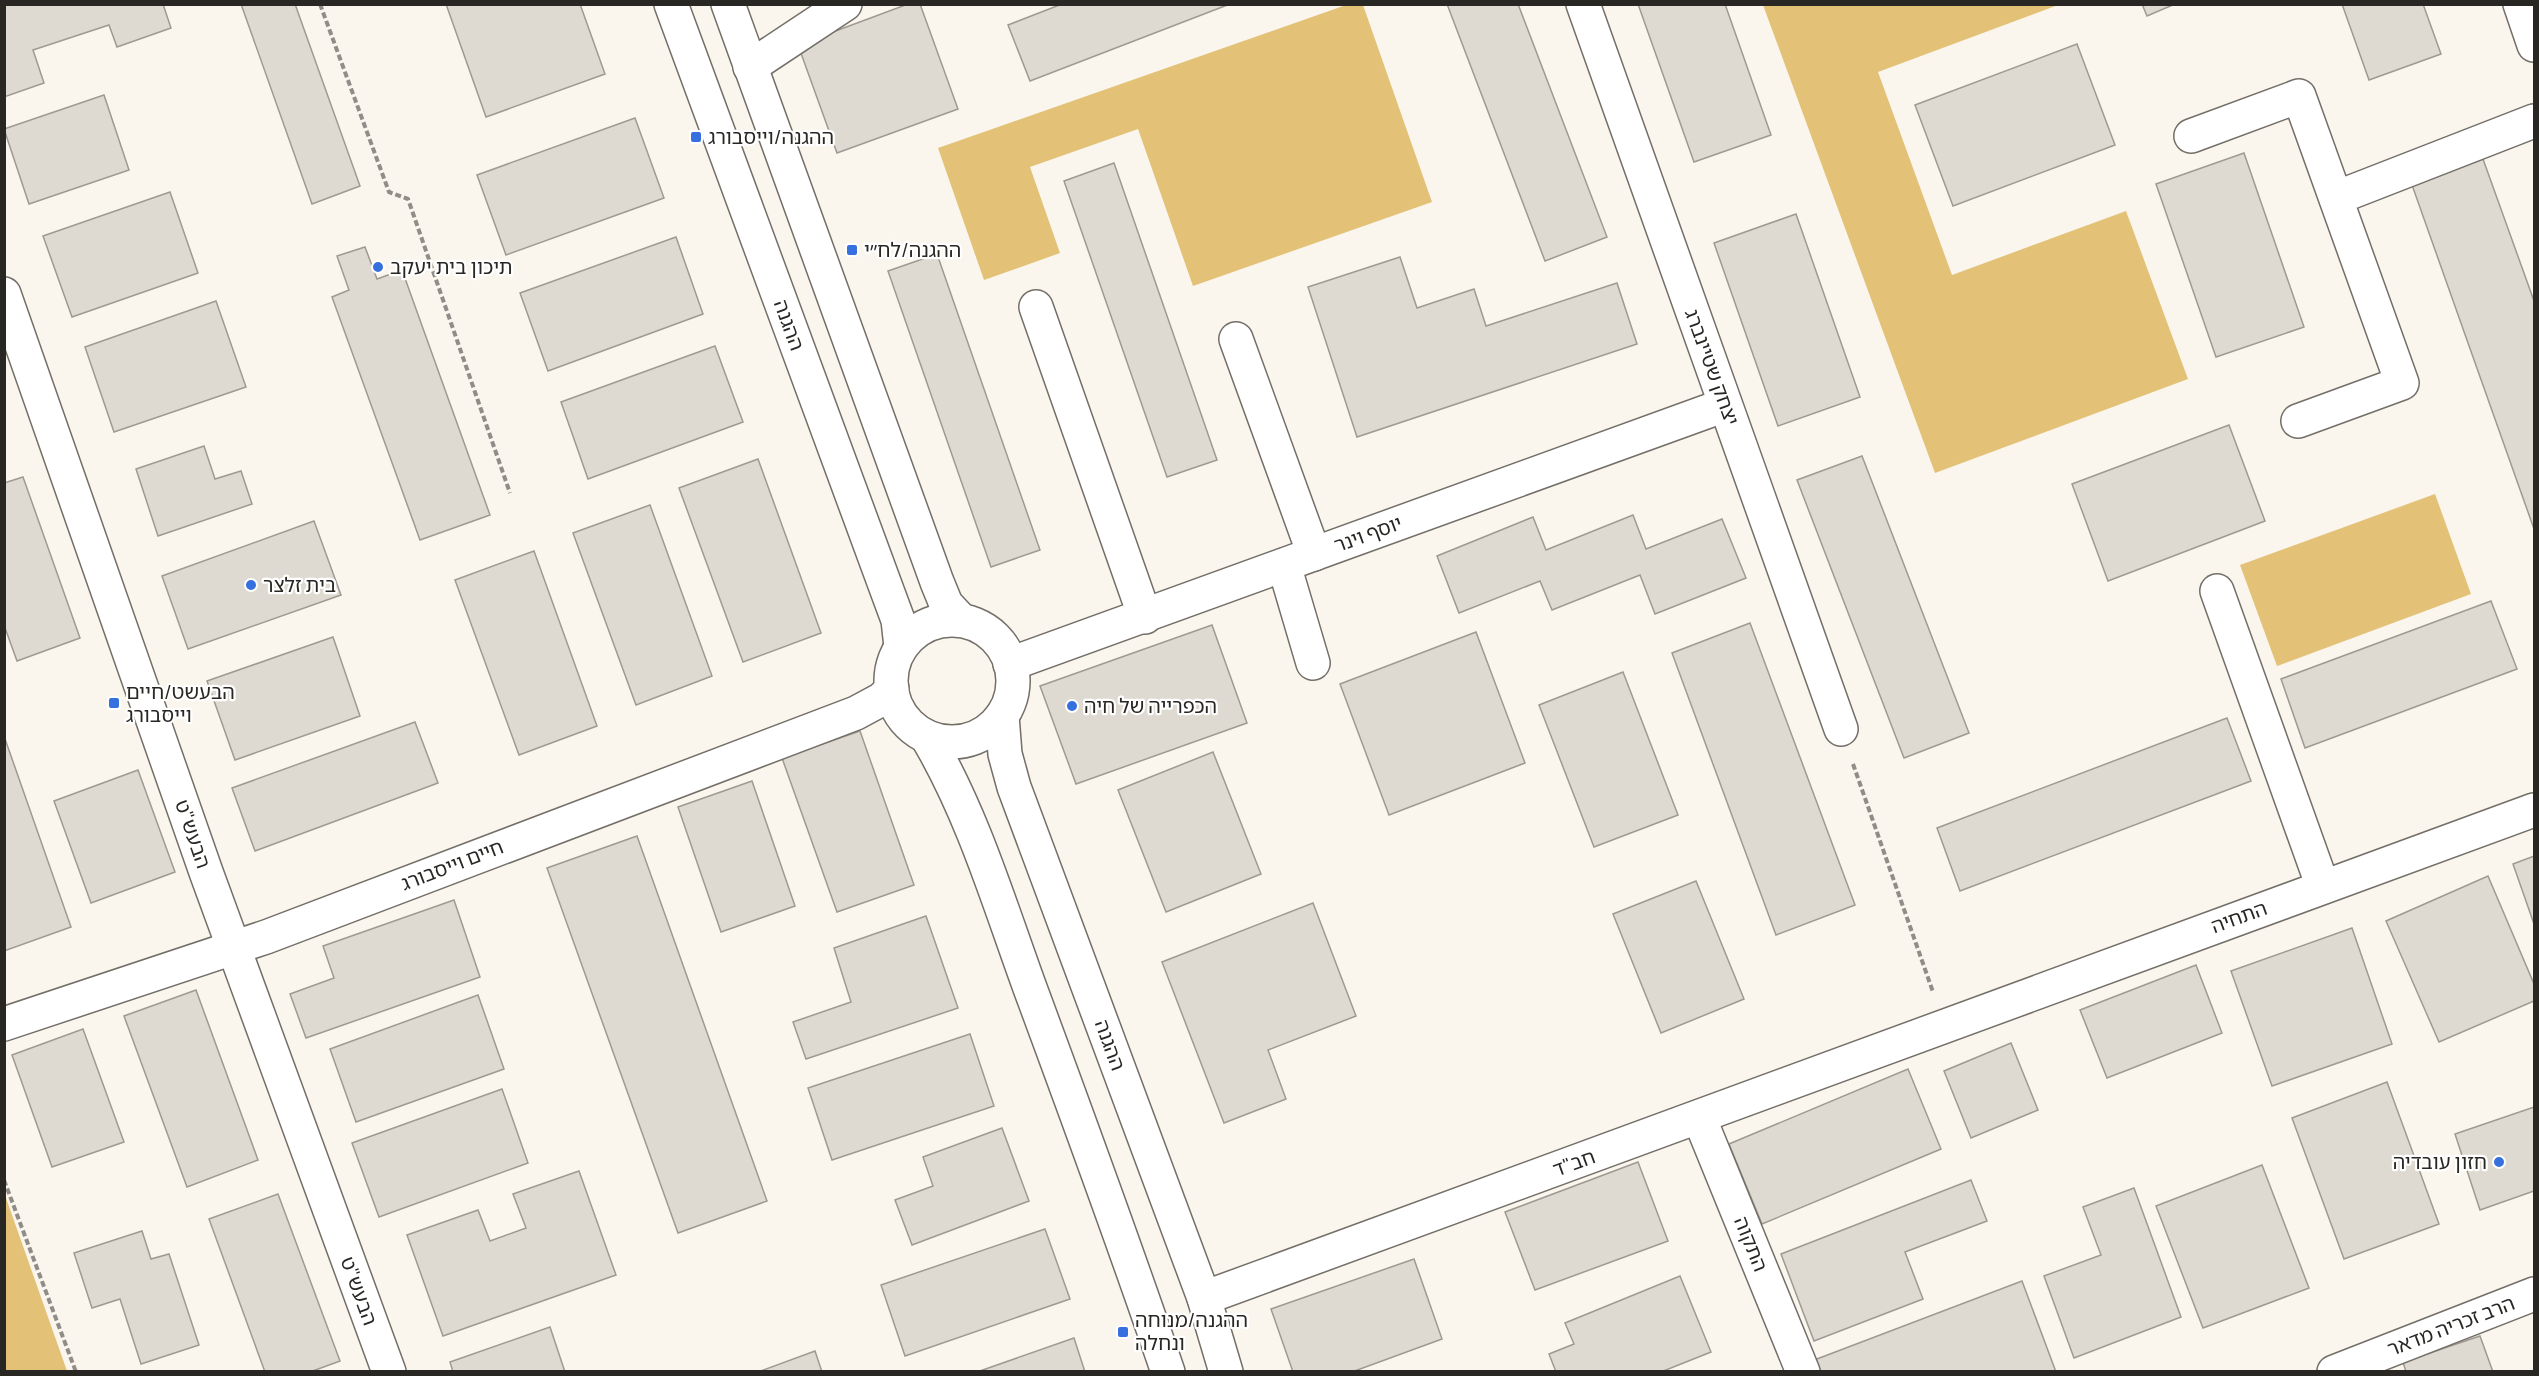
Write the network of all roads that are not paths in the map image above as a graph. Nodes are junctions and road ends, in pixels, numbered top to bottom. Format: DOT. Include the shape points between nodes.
graph roads {
  1 [pos="670,4"];
  2 [pos="728,4"];
  3 [pos="845,4"];
  4 [pos="1583,4"];
  5 [pos="2520,4"];
  6 [pos="2535,45"];
  7 [pos="750,67"];
  8 [pos="2535,121"];
  9 [pos="2191,136"];
  10 [pos="2336,198"];
  11 [pos="4,294"];
  12 [pos="1036,307"];
  13 [pos="1236,339"];
  14 [pos="1725,405"];
  15 [pos="2298,421"];
  16 [pos="1314,554"];
  17 [pos="1284,566"];
  18 [pos="2217,591"];
  19 [pos="1145,617"];
  20 [pos="961,620"];
  21 [pos="902,647"];
  22 [pos="1313,663"];
  23 [pos="1010,664"];
  24 [pos="892,689"];
  25 [pos="1002,716"];
  26 [pos="1841,729"];
  27 [pos="927,736"];
  28 [pos="2535,810"];
  29 [pos="2323,887"];
  30 [pos="233,946"];
  31 [pos="4,1024"];
  32 [pos="1944,1025"];
  33 [pos="1699,1117"];
  34 [pos="2535,1294"];
  35 [pos="1204,1298"];
  36 [pos="2380,1363"];
  37 [pos="389,1371"];
  38 [pos="1168,1371"];
  39 [pos="1226,1371"];
  40 [pos="1803,1371"];
  41 [pos="2334,1371"];
  1 -- 21 [label="street, ההגנה" via="898,620"];
  2 -- 7 [label="street"];
  3 -- 7 [label="street"];
  4 -- 14 [label="street, יצחק שטיינברג"];
  5 -- 6 [label="street"];
  7 -- 20 [label="street" via="937,582 946,604"];
  8 -- 10 [label="street"];
  9 -- 10 [label="street" via="2299,96"];
  10 -- 15 [label="street" via="2402,383"];
  11 -- 30 [label="street, הבעש\"ט"];
  12 -- 19 [label="street"];
  13 -- 16 [label="street"];
  14 -- 16 [label="street, יוסף וינר"];
  14 -- 26 [label="street, יצחק שטיינברג"];
  16 -- 17 [label="street, יוסף וינר"];
  17 -- 19 [label="street, יוסף וינר"];
  17 -- 22 [label="street"];
  18 -- 29 [label="street"];
  19 -- 23 [label="street, יוסף וינר"];
  20 -- 21 [label="street" via="928,625"];
  20 -- 23 [label="street" via="980,627 997,640"];
  21 -- 24 [label="street" via="891,674"];
  23 -- 25 [label="street" via="1012,691"];
  24 -- 27 [label="street" via="903,717"];
  24 -- 30 [label="street, חיים וייסבורג" via="856,713 266,937"];
  25 -- 27 [label="street" via="976,737 943,741"];
  25 -- 35 [label="street, ההגנה" via="1005,754 1014,787"];
  27 -- 38 [label="street" via="949,774 980,849"];
  28 -- 29 [label="street, התחיה"];
  29 -- 32 [label="street, התחיה"];
  30 -- 31 [label="street, חיים וייסבורג"];
  30 -- 37 [label="street, הבעש\"ט"];
  32 -- 33 [label="street, חב\"ד"];
  33 -- 35 [label="street, חב\"ד"];
  33 -- 40 [label="street, התקוה"];
  34 -- 36 [label="street, הרב זכריה מדאר"];
  35 -- 39 [label="street, ההגנה"];
  36 -- 41 [label="street, הרב זכריה מדאר"];
}
